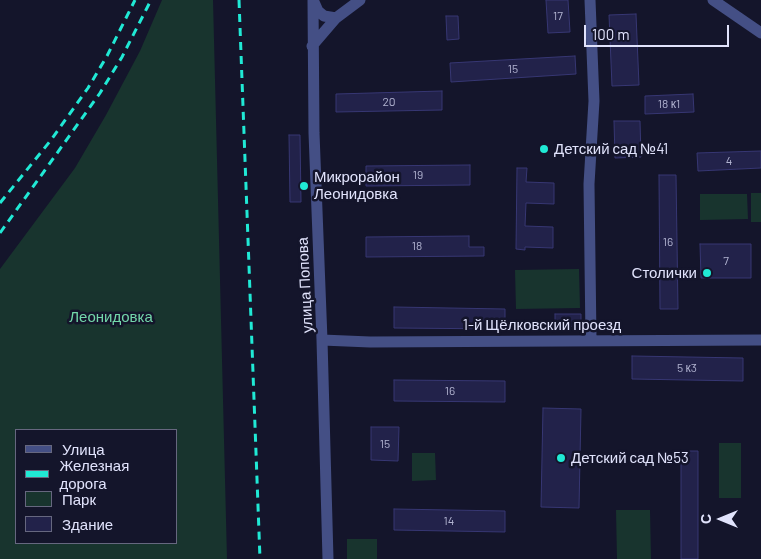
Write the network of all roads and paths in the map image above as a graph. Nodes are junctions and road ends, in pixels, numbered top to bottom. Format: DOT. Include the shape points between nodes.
graph roads {
  1 [pos="313,0"];
  2 [pos="360,0"];
  3 [pos="590,0"];
  4 [pos="713,0"];
  5 [pos="336,18"];
  6 [pos="761,33"];
  7 [pos="312,46"];
  8 [pos="322,340"];
  9 [pos="591,340"];
  10 [pos="761,340"];
  11 [pos="328,559"];
  1 -- 5 [label="street" via="324,16"];
  1 -- 7 [label="street, улица Попова"];
  2 -- 5 [label="street"];
  3 -- 9 [label="street" via="594,101 589,184"];
  4 -- 6 [label="street"];
  5 -- 7 [label="street"];
  7 -- 8 [label="street, улица Попова"];
  8 -- 9 [label="street, 1-й Щёлковский проезд"];
  8 -- 11 [label="street, улица Попова"];
  9 -- 10 [label="street, 1-й Щёлковский проезд"];
}
